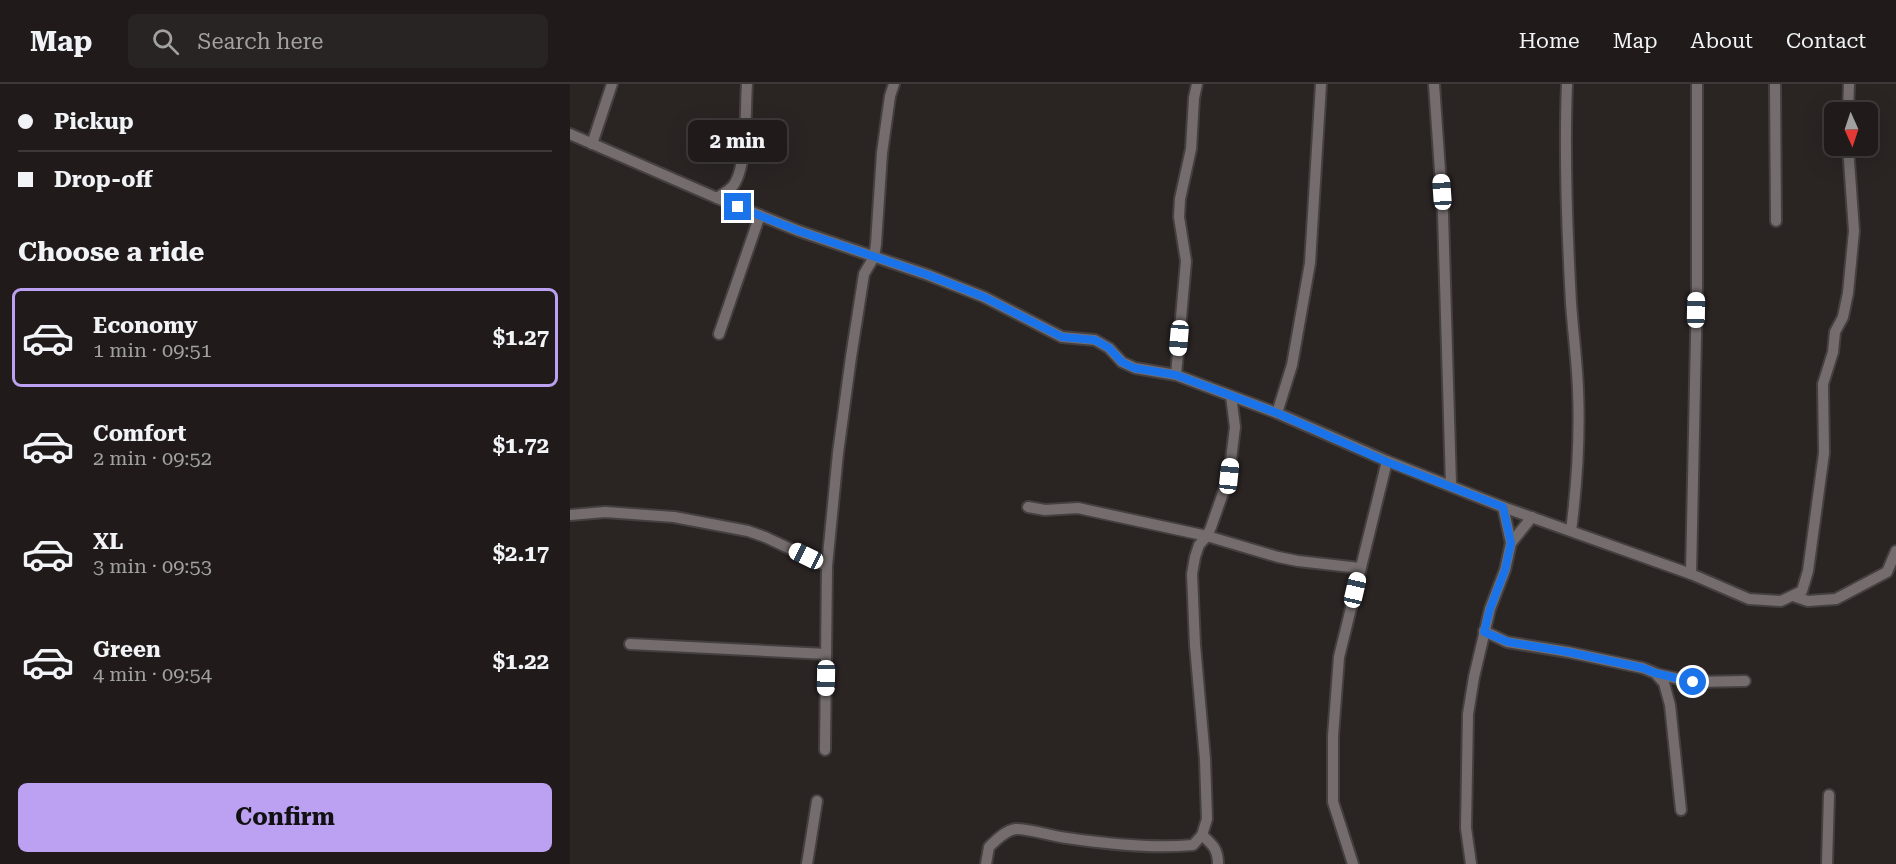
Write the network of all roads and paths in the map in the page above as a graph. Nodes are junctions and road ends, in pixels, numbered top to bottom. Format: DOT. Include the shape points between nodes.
graph roads {
  1 [pos="612,84"];
  2 [pos="747,84"];
  3 [pos="894,84"];
  4 [pos="1197,84"];
  5 [pos="1321,84"];
  6 [pos="1434,84"];
  7 [pos="1567,84"];
  8 [pos="1697,84"];
  9 [pos="1775,84"];
  10 [pos="1849,84"];
  11 [pos="1848,102"];
  12 [pos="570,134"];
  13 [pos="592,144"];
  14 [pos="1849,156"];
  15 [pos="717,198"];
  16 [pos="760,215"];
  17 [pos="1776,221"];
  18 [pos="874,257"];
  19 [pos="718,334"];
  20 [pos="1176,375"];
  21 [pos="1230,396"];
  22 [pos="1277,413"];
  23 [pos="1387,462"];
  24 [pos="1451,485"];
  25 [pos="1028,507"];
  26 [pos="1503,507"];
  27 [pos="570,515"];
  28 [pos="1532,517"];
  29 [pos="1571,531"];
  30 [pos="1207,536"];
  31 [pos="1511,543"];
  32 [pos="1896,551"];
  33 [pos="827,566"];
  34 [pos="1360,568"];
  35 [pos="1691,574"];
  36 [pos="1793,596"];
  37 [pos="1484,632"];
  38 [pos="630,644"];
  39 [pos="826,654"];
  40 [pos="1655,673"];
  41 [pos="1745,681"];
  42 [pos="825,750"];
  43 [pos="1829,795"];
  44 [pos="817,801"];
  45 [pos="1681,810"];
  46 [pos="1202,835"];
  47 [pos="807,864"];
  48 [pos="986,864"];
  49 [pos="1218,864"];
  50 [pos="1353,864"];
  51 [pos="1471,864"];
  52 [pos="1827,864"];
  1 -- 13 [label="street"];
  2 -- 15 [label="street" via="743,160 732,187"];
  3 -- 18 [label="street" via="882,153"];
  4 -- 20 [label="street" via="1191,150 1180,199 1186,261"];
  5 -- 22 [label="street" via="1310,262 1292,365"];
  6 -- 24 [label="street" via="1443,214"];
  7 -- 29 [label="street" via="1567,219 1579,438"];
  8 -- 35 [label="street"];
  9 -- 17 [label="street"];
  10 -- 11 [label="street"];
  12 -- 13 [label="street"];
  13 -- 15 [label="street"];
  14 -- 36 [label="street" via="1854,231 1848,293 1823,384 1824,453 1808,571 1802,591"];
  15 -- 16 [label="street"];
  16 -- 18 [label="street"];
  16 -- 19 [label="street"];
  18 -- 20 [label="street" via="984,297 1062,337 1095,340 1134,368"];
  18 -- 33 [label="street" via="864,274 851,357"];
  20 -- 21 [label="street"];
  21 -- 22 [label="street"];
  21 -- 30 [label="street" via="1235,427 1229,476"];
  22 -- 23 [label="street"];
  23 -- 24 [label="street"];
  23 -- 34 [label="street"];
  24 -- 26 [label="street"];
  25 -- 30 [label="street" via="1078,508"];
  26 -- 28 [label="street"];
  26 -- 31 [label="street"];
  27 -- 33 [label="street" via="605,512 674,517 748,531"];
  28 -- 29 [label="street"];
  28 -- 31 [label="street"];
  29 -- 35 [label="street"];
  30 -- 34 [label="street" via="1278,557"];
  30 -- 46 [label="street" via="1199,545 1192,574 1205,759 1207,819"];
  31 -- 37 [label="street"];
  32 -- 36 [label="street" via="1887,572 1836,599 1808,601"];
  33 -- 39 [label="street"];
  34 -- 50 [label="street" via="1340,657 1332,769 1333,802"];
  35 -- 36 [label="street" via="1749,598 1780,601"];
  37 -- 40 [label="street" via="1508,642"];
  37 -- 51 [label="street" via="1468,714 1466,828"];
  38 -- 39 [label="street"];
  39 -- 42 [label="street"];
  40 -- 41 [label="street" via="1693,682"];
  40 -- 45 [label="street" via="1664,683 1670,705"];
  43 -- 52 [label="street"];
  44 -- 47 [label="street"];
  46 -- 48 [label="street" via="1193,845 1110,844 1014,829 989,847"];
  46 -- 49 [label="street" via="1215,846"];
}
